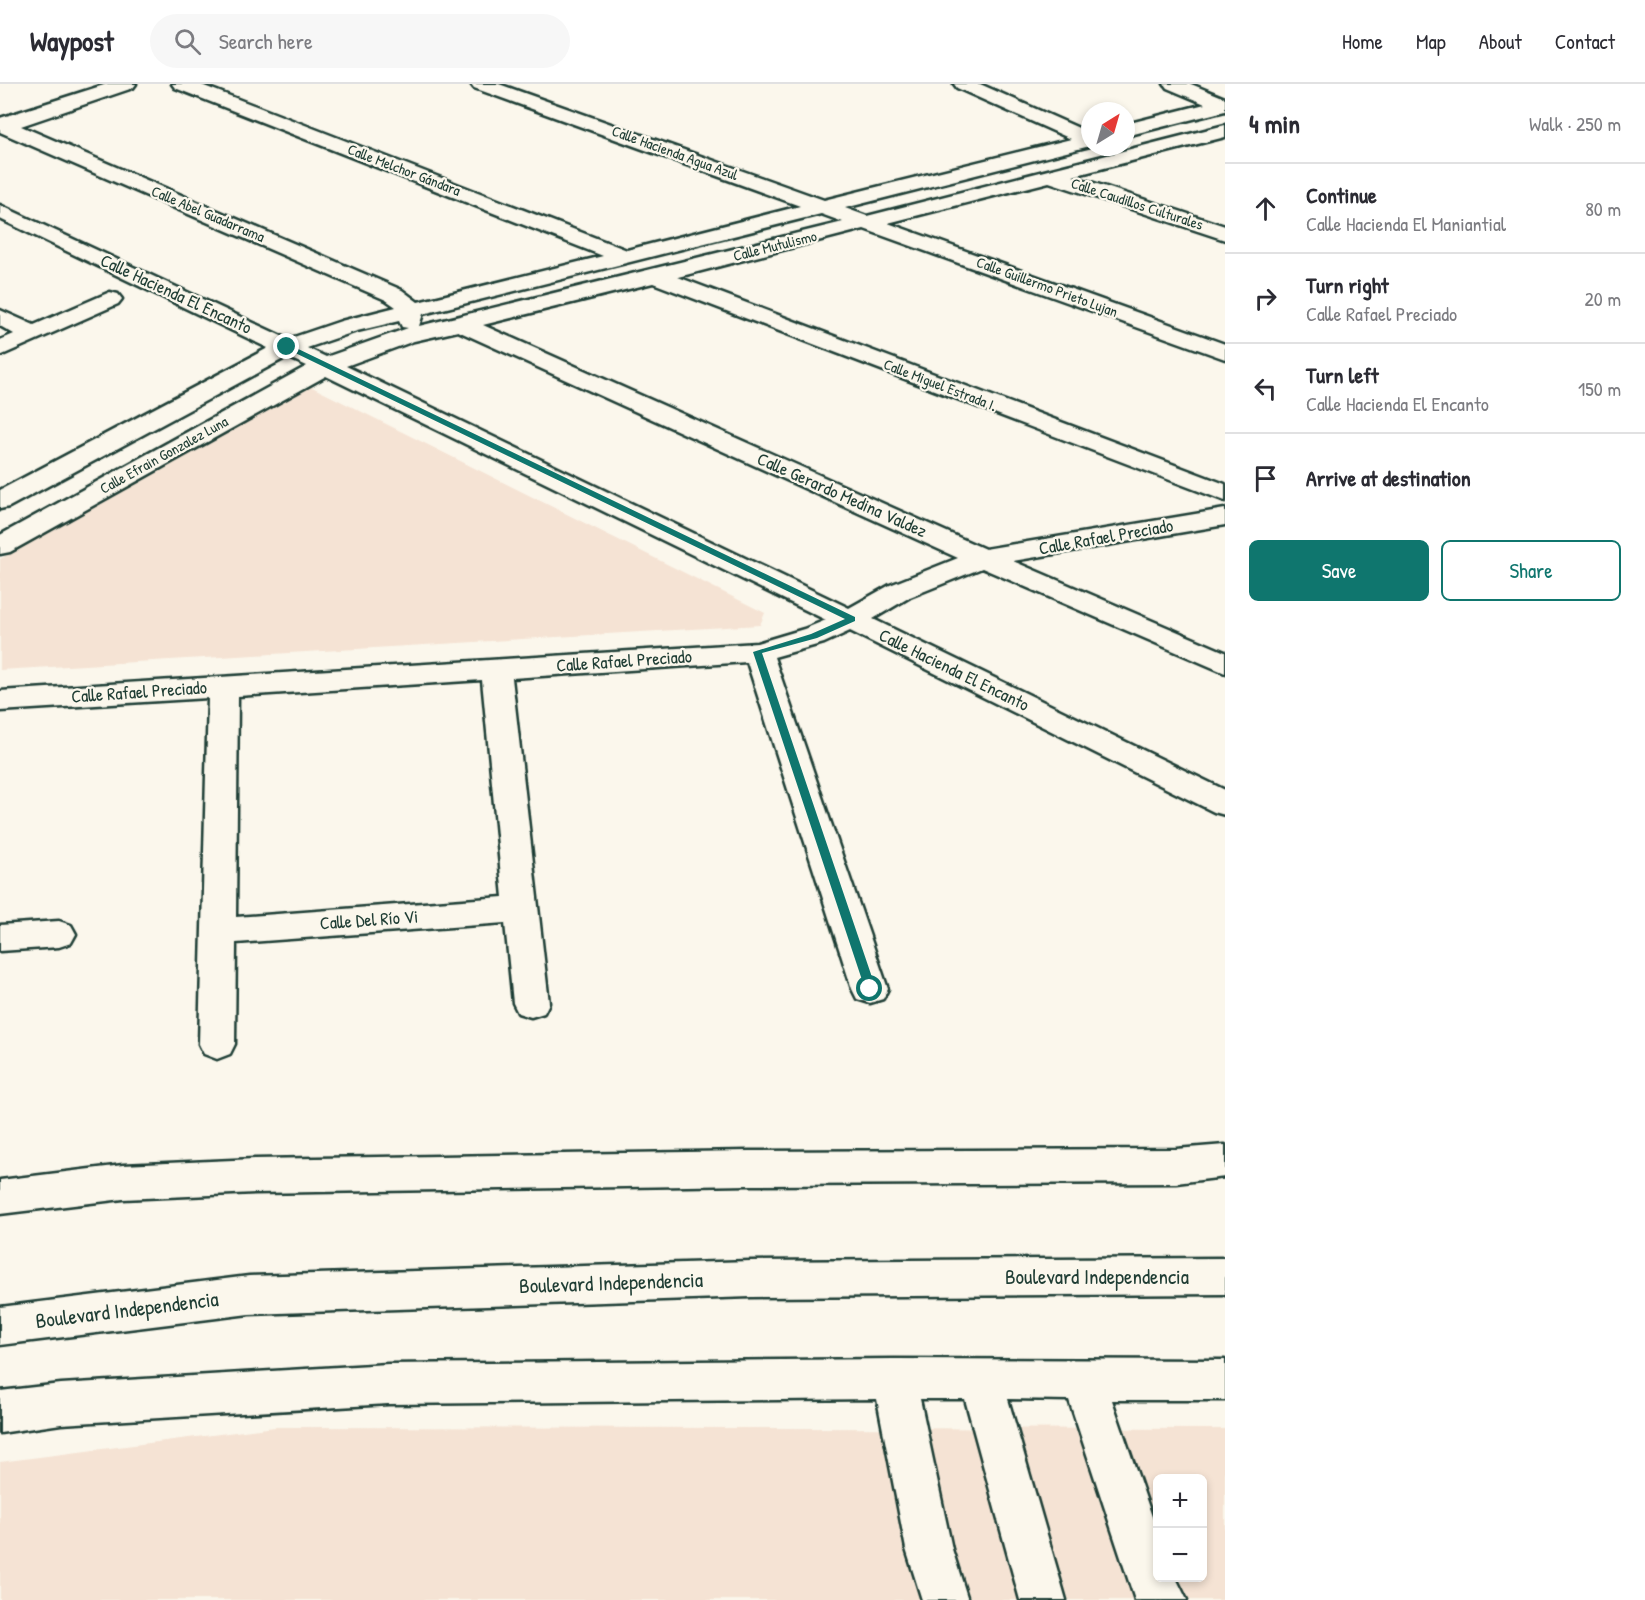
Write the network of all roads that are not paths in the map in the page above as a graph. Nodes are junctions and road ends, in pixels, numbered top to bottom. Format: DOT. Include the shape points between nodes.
graph roads {
  1 [pos="126,84"];
  2 [pos="182,84"];
  3 [pos="481,84"];
  4 [pos="964,84"];
  5 [pos="1174,84"];
  6 [pos="552,88"];
  7 [pos="526,100"];
  8 [pos="1224,105"];
  9 [pos="1,125"];
  10 [pos="1135,128"];
  11 [pos="1081,136"];
  12 [pos="1219,136"];
  13 [pos="1081,142"];
  14 [pos="1050,175"];
  15 [pos="828,207"];
  16 [pos="0,211"];
  17 [pos="868,223"];
  18 [pos="1225,233"];
  19 [pos="626,257"];
  20 [pos="656,276"];
  21 [pos="110,299"];
  22 [pos="413,309"];
  23 [pos="0,317"];
  24 [pos="460,323"];
  25 [pos="33,334"];
  26 [pos="406,336"];
  27 [pos="287,347"];
  28 [pos="0,349"];
  29 [pos="1225,352"];
  30 [pos="327,365"];
  31 [pos="1225,493"];
  32 [pos="0,501"];
  33 [pos="1225,517"];
  34 [pos="0,546"];
  35 [pos="982,558"];
  36 [pos="852,619"];
  37 [pos="758,652"];
  38 [pos="1225,663"];
  39 [pos="496,669"];
  40 [pos="224,687"];
  41 [pos="0,701"];
  42 [pos="1225,804"];
  43 [pos="520,909"];
  44 [pos="218,931"];
  45 [pos="60,934"];
  46 [pos="0,938"];
  47 [pos="870,989"];
  48 [pos="531,1003"];
  49 [pos="216,1044"];
  50 [pos="1225,1161"];
  51 [pos="0,1197"];
  52 [pos="1225,1276"];
  53 [pos="0,1326"];
  54 [pos="894,1378"];
  55 [pos="1084,1379"];
  56 [pos="981,1380"];
  57 [pos="1225,1380"];
  58 [pos="0,1412"];
  59 [pos="945,1600"];
  60 [pos="1043,1600"];
  61 [pos="1164,1600"];
  1 -- 9 [label="street"];
  2 -- 19 [label="street, Calle Melchor Gándara"];
  3 -- 7 [label="street, Calle Hacienda Agua Azul"];
  4 -- 11 [label="street"];
  5 -- 8 [label="street"];
  6 -- 7 [label="street"];
  7 -- 15 [label="street, Calle Hacienda Agua Azul"];
  8 -- 10 [label="street"];
  9 -- 22 [label="street, Calle Abel Guadarrama" via="394,295"];
  12 -- 14 [label="street, Calle Mutulismo"];
  13 -- 15 [label="street, Calle Mutulismo"];
  14 -- 17 [label="street, Calle Mutulismo"];
  14 -- 18 [label="street, Calle Caudillos Culturales"];
  15 -- 17 [label="street, Calle Hacienda Agua Azul"];
  15 -- 19 [label="street, Calle Mutulismo"];
  16 -- 27 [label="street, Calle Hacienda El Encanto"];
  17 -- 20 [label="street, Calle Mutulismo"];
  17 -- 29 [label="street, Calle Guillermo Prieto Lujan"];
  19 -- 22 [label="street, Calle Mutulismo"];
  20 -- 24 [label="street, Calle Mutulismo"];
  20 -- 31 [label="street, Calle Miguel Estrada I."];
  21 -- 25 [label="street"];
  22 -- 26 [label="street"];
  22 -- 27 [label="street, Calle Mutulismo"];
  23 -- 25 [label="street"];
  24 -- 26 [label="street, Calle Mutulismo"];
  24 -- 35 [label="street, Calle Gerardo Medina Valdez"];
  25 -- 28 [label="street"];
  26 -- 30 [label="street, Calle Mutulismo"];
  27 -- 30 [label="street, Calle Hacienda El Encanto"];
  27 -- 32 [label="street"];
  30 -- 34 [label="street, Calle Efrain Gonzalez Luna"];
  30 -- 36 [label="street, Calle Hacienda El Encanto"];
  33 -- 35 [label="street, Calle Rafael Preciado"];
  35 -- 36 [label="street, Calle Rafael Preciado" via="900,591"];
  35 -- 38 [label="street, Calle Gerardo Medina Valdez"];
  36 -- 37 [label="street, Calle Rafael Preciado" via="814,636"];
  36 -- 42 [label="street, Calle Hacienda El Encanto"];
  37 -- 39 [label="street, Calle Rafael Preciado"];
  37 -- 47 [label="street"];
  39 -- 40 [label="street, Calle Rafael Preciado"];
  39 -- 43 [label="street"];
  40 -- 41 [label="street, Calle Rafael Preciado"];
  40 -- 44 [label="street"];
  43 -- 44 [label="street, Calle Del Río Vi"];
  43 -- 48 [label="street"];
  44 -- 49 [label="street"];
  45 -- 46 [label="street"];
  50 -- 51 [label="street" via="1176,1166 255,1176 123,1182"];
  52 -- 53 [label="street, Boulevard Independencia" via="751,1279 249,1295"];
  54 -- 56 [label="street"];
  54 -- 58 [label="street" via="388,1384 61,1404"];
  54 -- 59 [label="street" via="929,1549"];
  55 -- 56 [label="street"];
  55 -- 57 [label="street"];
  55 -- 61 [label="street" via="1150,1581"];
  56 -- 60 [label="street"];
}
